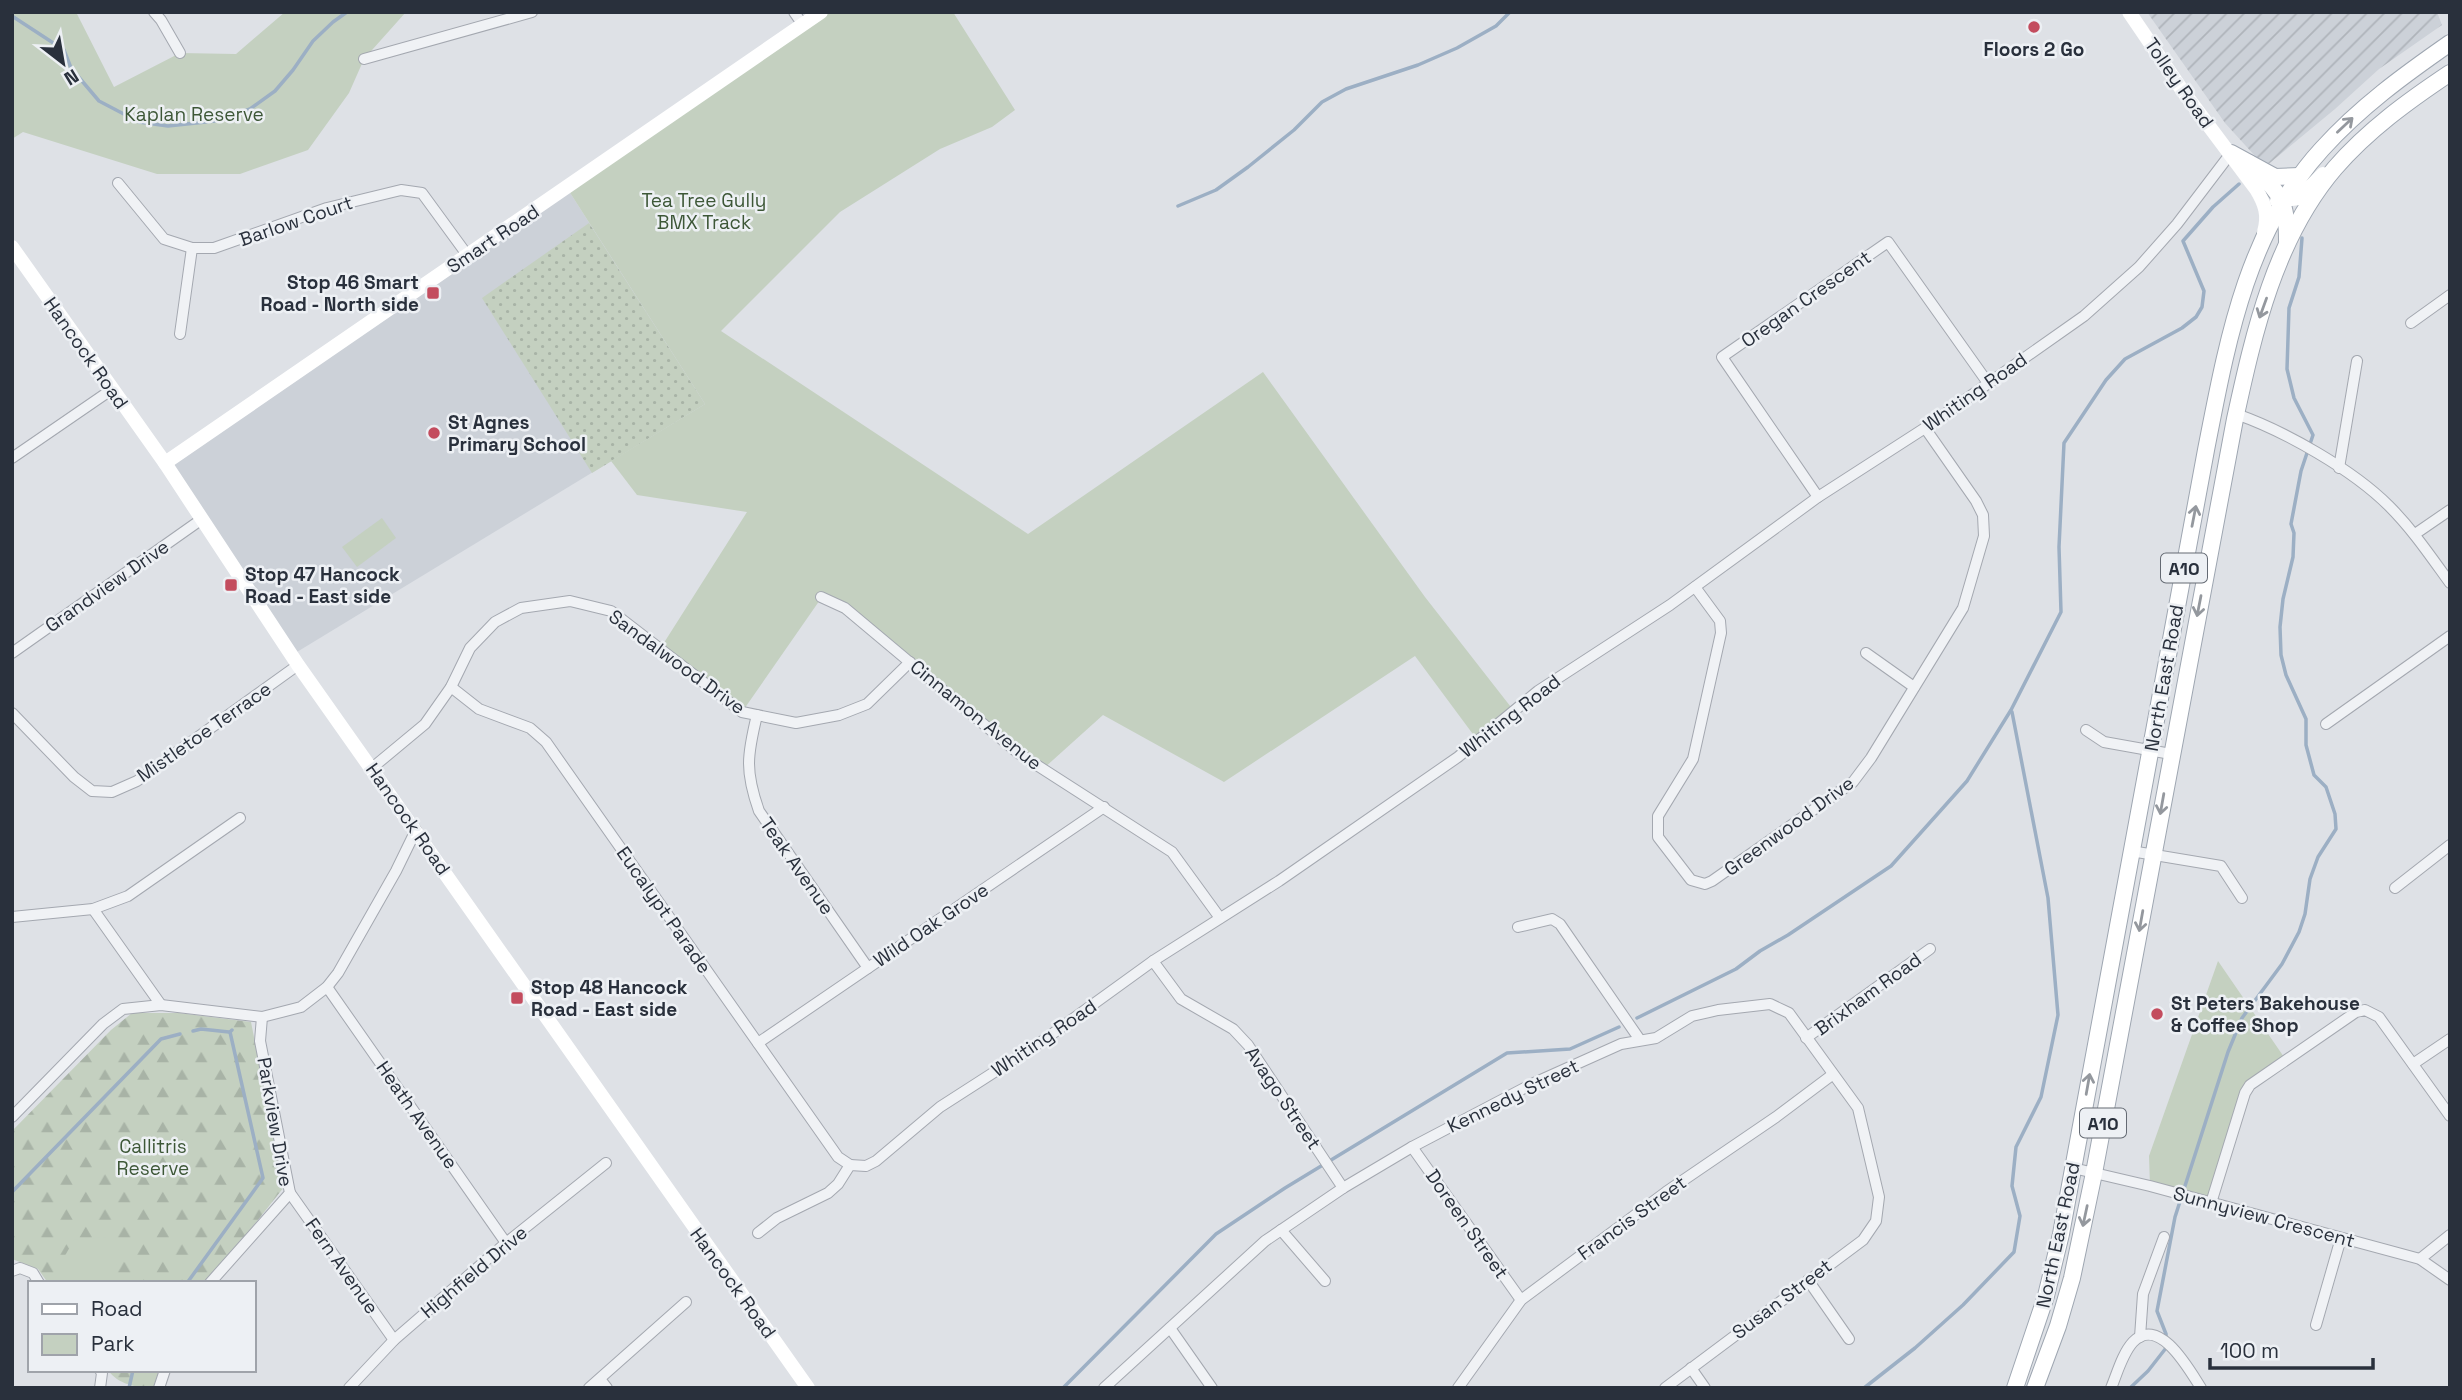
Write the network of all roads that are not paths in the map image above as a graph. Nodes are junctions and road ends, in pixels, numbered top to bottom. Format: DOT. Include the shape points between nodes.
graph roads {
  1 [pos="154,12"];
  2 [pos="532,12"];
  3 [pos="821,12"];
  4 [pos="2129,12"];
  5 [pos="799,18"];
  6 [pos="2450,43"];
  7 [pos="180,53"];
  8 [pos="364,59"];
  9 [pos="2450,72"];
  10 [pos="2231,153"];
  11 [pos="2344,159"];
  12 [pos="2249,163"];
  13 [pos="2300,176"];
  14 [pos="118,183"];
  15 [pos="2256,189"];
  16 [pos="2283,202"];
  17 [pos="2262,240"];
  18 [pos="2287,244"];
  19 [pos="12,247"];
  20 [pos="192,248"];
  21 [pos="468,256"];
  22 [pos="2450,295"];
  23 [pos="2411,323"];
  24 [pos="180,334"];
  25 [pos="2357,360"];
  26 [pos="1987,383"];
  27 [pos="2219,384"];
  28 [pos="111,390"];
  29 [pos="2236,414"];
  30 [pos="1925,428"];
  31 [pos="2206,450"];
  32 [pos="12,458"];
  33 [pos="165,463"];
  34 [pos="2339,468"];
  35 [pos="1818,497"];
  36 [pos="2450,510"];
  37 [pos="202,519"];
  38 [pos="2415,534"];
  39 [pos="2450,583"];
  40 [pos="1695,587"];
  41 [pos="821,597"];
  42 [pos="2450,636"];
  43 [pos="12,653"];
  44 [pos="1866,653"];
  45 [pos="910,662"];
  46 [pos="298,665"];
  47 [pos="451,687"];
  48 [pos="1914,687"];
  49 [pos="12,713"];
  50 [pos="757,715"];
  51 [pos="2326,724"];
  52 [pos="2086,730"];
  53 [pos="2151,752"];
  54 [pos="2171,754"];
  55 [pos="372,768"];
  56 [pos="1104,807"];
  57 [pos="240,818"];
  58 [pos="416,830"];
  59 [pos="2450,845"];
  60 [pos="2132,851"];
  61 [pos="2153,853"];
  62 [pos="2395,888"];
  63 [pos="2242,898"];
  64 [pos="93,909"];
  65 [pos="12,917"];
  66 [pos="1220,918"];
  67 [pos="1518,927"];
  68 [pos="1930,949"];
  69 [pos="1153,961"];
  70 [pos="869,968"];
  71 [pos="327,987"];
  72 [pos="161,1005"];
  73 [pos="262,1017"];
  74 [pos="1806,1038"];
  75 [pos="2450,1039"];
  76 [pos="1640,1040"];
  77 [pos="758,1043"];
  78 [pos="2413,1064"];
  79 [pos="1832,1075"];
  80 [pos="2450,1116"];
  81 [pos="12,1117"];
  82 [pos="1412,1147"];
  83 [pos="606,1163"];
  84 [pos="850,1165"];
  85 [pos="2073,1168"];
  86 [pos="2094,1173"];
  87 [pos="1343,1188"];
  88 [pos="290,1193"];
  89 [pos="1879,1197"];
  90 [pos="2211,1203"];
  91 [pos="1281,1230"];
  92 [pos="758,1233"];
  93 [pos="2450,1235"];
  94 [pos="2164,1237"];
  95 [pos="2341,1238"];
  96 [pos="506,1243"];
  97 [pos="2420,1259"];
  98 [pos="16,1270"];
  99 [pos="1808,1280"];
  100 [pos="2450,1280"];
  101 [pos="38,1281"];
  102 [pos="212,1281"];
  103 [pos="1325,1281"];
  104 [pos="1521,1300"];
  105 [pos="685,1302"];
  106 [pos="2316,1325"];
  107 [pos="1170,1328"];
  108 [pos="2140,1337"];
  109 [pos="1849,1339"];
  110 [pos="394,1340"];
  111 [pos="1691,1368"];
  112 [pos="600,1379"];
  113 [pos="352,1387"];
  114 [pos="589,1388"];
  115 [pos="607,1388"];
  116 [pos="808,1388"];
  117 [pos="1104,1388"];
  118 [pos="1212,1388"];
  119 [pos="1458,1388"];
  120 [pos="1665,1388"];
  121 [pos="1705,1388"];
  122 [pos="2015,1388"];
  123 [pos="2035,1388"];
  124 [pos="2111,1388"];
  125 [pos="2201,1388"];
  1 -- 7 [label="street"];
  2 -- 8 [label="street"];
  3 -- 5 [label="main road, Smart Road"];
  4 -- 10 [label="main road, Tolley Road"];
  5 -- 21 [label="main road, Smart Road"];
  13 -- 6 [label="main road, North East Road / A10, one-way" via="2371,101"];
  9 -- 11 [label="main road, North East Road / A10" via="2386,119"];
  10 -- 12 [label="main road"];
  10 -- 15 [label="main road, Tolley Road"];
  10 -- 26 [label="street, Whiting Road" via="2139,267 2084,316"];
  11 -- 16 [label="main road" via="2304,195"];
  11 -- 18 [label="main road, North East Road / A10"];
  12 -- 13 [label="main road" via="2275,177"];
  12 -- 16 [label="main road"];
  13 -- 16 [label="main road, North East Road / A10"];
  14 -- 20 [label="street" via="164,239"];
  15 -- 16 [label="main road" via="2272,201"];
  15 -- 17 [label="main road" via="2267,215"];
  16 -- 17 [label="main road, North East Road / A10"];
  16 -- 18 [label="main road"];
  17 -- 27 [label="main road, North East Road / A10" via="2242,290"];
  18 -- 29 [label="main road, North East Road / A10, one-way" via="2260,315"];
  19 -- 28 [label="main road, Hancock Road"];
  20 -- 21 [label="street, Barlow Court" via="214,248 327,208 401,190 422,193"];
  20 -- 24 [label="street"];
  21 -- 33 [label="main road, Smart Road"];
  22 -- 23 [label="street"];
  25 -- 34 [label="street"];
  26 -- 30 [label="street, Whiting Road"];
  26 -- 35 [label="street, Oregan Crescent" via="1888,242 1722,357"];
  27 -- 29 [label="main road"];
  27 -- 31 [label="main road, North East Road / A10"];
  28 -- 32 [label="street"];
  28 -- 33 [label="main road, Hancock Road"];
  29 -- 31 [label="main road" via="2224,422"];
  29 -- 34 [label="street"];
  29 -- 54 [label="main road, North East Road / A10, one-way"];
  30 -- 35 [label="street, Whiting Road"];
  30 -- 48 [label="street, Greenwood Drive" via="1976,501 1983,515 1984,536 1962,608"];
  53 -- 31 [label="main road, North East Road / A10, one-way"];
  33 -- 37 [label="main road, Hancock Road"];
  34 -- 38 [label="street" via="2365,485"];
  35 -- 40 [label="street, Whiting Road"];
  36 -- 38 [label="street"];
  37 -- 43 [label="street, Grandview Drive"];
  37 -- 46 [label="main road, Hancock Road"];
  38 -- 39 [label="street"];
  40 -- 48 [label="street, Greenwood Drive" via="1720,621 1721,633 1693,759 1658,816 1658,837 1691,880 1712,881 1853,782"];
  40 -- 66 [label="street, Whiting Road" via="1538,691 1458,757"];
  41 -- 45 [label="street, Cinnamon Avenue" via="845,608"];
  42 -- 51 [label="street"];
  44 -- 48 [label="street"];
  45 -- 50 [label="street, Sandalwood Drive" via="866,704 839,715 796,723"];
  45 -- 56 [label="street, Cinnamon Avenue" via="1018,753"];
  46 -- 49 [label="street, Mistletoe Terrace" via="137,781 112,792 92,790 74,778"];
  46 -- 55 [label="main road, Hancock Road"];
  47 -- 50 [label="street, Sandalwood Drive" via="470,648 495,622 522,608 570,601 611,611 742,712"];
  47 -- 55 [label="street, Sandalwood Drive" via="425,724"];
  47 -- 77 [label="street, Eucalypt Parade" via="479,709 530,727 546,742"];
  50 -- 70 [label="street, Teak Avenue" via="749,749 749,783 759,811"];
  52 -- 53 [label="street" via="2104,741"];
  53 -- 54 [label="street"];
  53 -- 60 [label="main road, North East Road / A10"];
  54 -- 61 [label="main road, North East Road / A10, one-way"];
  55 -- 58 [label="main road, Hancock Road"];
  56 -- 66 [label="street, Cinnamon Avenue" via="1172,852"];
  56 -- 70 [label="street, Wild Oak Grove"];
  57 -- 64 [label="street" via="128,896"];
  58 -- 71 [label="street"];
  58 -- 116 [label="main road, Hancock Road"];
  59 -- 62 [label="street"];
  60 -- 61 [label="street"];
  85 -- 60 [label="main road, North East Road / A10, one-way"];
  61 -- 63 [label="street" via="2221,866"];
  61 -- 86 [label="main road, North East Road / A10, one-way"];
  64 -- 65 [label="street"];
  64 -- 72 [label="street"];
  66 -- 69 [label="street, Whiting Road"];
  67 -- 76 [label="street" via="1552,919 1560,925"];
  68 -- 74 [label="street, Brixham Road"];
  69 -- 84 [label="street, Whiting Road" via="940,1107 876,1161"];
  69 -- 87 [label="street, Avago Street" via="1181,999 1233,1030 1248,1045"];
  70 -- 77 [label="street, Wild Oak Grove"];
  71 -- 73 [label="street" via="301,1007"];
  71 -- 96 [label="street, Heath Avenue"];
  72 -- 73 [label="street"];
  72 -- 81 [label="street" via="123,1009 103,1024"];
  73 -- 88 [label="street, Parkview Drive" via="260,1041"];
  74 -- 76 [label="street, Kennedy Street" via="1789,1013 1770,1004 1692,1016 1656,1038"];
  74 -- 79 [label="street, Kennedy Street"];
  75 -- 78 [label="street"];
  76 -- 82 [label="street, Kennedy Street" via="1534,1083"];
  77 -- 84 [label="street, Eucalypt Parade" via="838,1157"];
  78 -- 80 [label="street"];
  78 -- 90 [label="street" via="2379,1017 2365,1010 2343,1019 2250,1086"];
  79 -- 89 [label="street, Kennedy Street" via="1858,1108"];
  79 -- 104 [label="street, Francis Street"];
  82 -- 87 [label="street, Kennedy Street"];
  82 -- 104 [label="street, Doreen Street"];
  83 -- 96 [label="street, Highfield Drive"];
  84 -- 92 [label="street" via="828,1194 777,1218"];
  85 -- 86 [label="street, Sunnyview Crescent"];
  85 -- 122 [label="main road, North East Road / A10" via="2046,1296"];
  86 -- 90 [label="street, Sunnyview Crescent"];
  86 -- 123 [label="main road, North East Road / A10, one-way" via="2072,1278"];
  87 -- 91 [label="street, Kennedy Street"];
  88 -- 102 [label="street, Parkview Drive"];
  88 -- 110 [label="street, Fern Avenue"];
  89 -- 99 [label="street, Susan Street" via="1876,1221 1863,1240"];
  90 -- 95 [label="street, Sunnyview Crescent"];
  91 -- 103 [label="street"];
  91 -- 107 [label="street, Kennedy Street"];
  93 -- 97 [label="street"];
  94 -- 108 [label="street" via="2143,1294"];
  95 -- 97 [label="street, Sunnyview Crescent"];
  95 -- 106 [label="street"];
  96 -- 110 [label="street, Highfield Drive"];
  97 -- 100 [label="street, Sunnyview Crescent"];
  98 -- 101 [label="street" via="33,1273"];
  99 -- 109 [label="street"];
  99 -- 111 [label="street, Susan Street"];
  104 -- 119 [label="street, Francis Street"];
  105 -- 112 [label="street"];
  107 -- 117 [label="street, Kennedy Street"];
  107 -- 118 [label="street"];
  108 -- 124 [label="street" via="2130,1346"];
  108 -- 125 [label="street" via="2166,1342"];
  110 -- 113 [label="street, Highfield Drive"];
  111 -- 120 [label="street, Susan Street"];
  111 -- 121 [label="street"];
  112 -- 114 [label="street"];
  112 -- 115 [label="street"];
}
